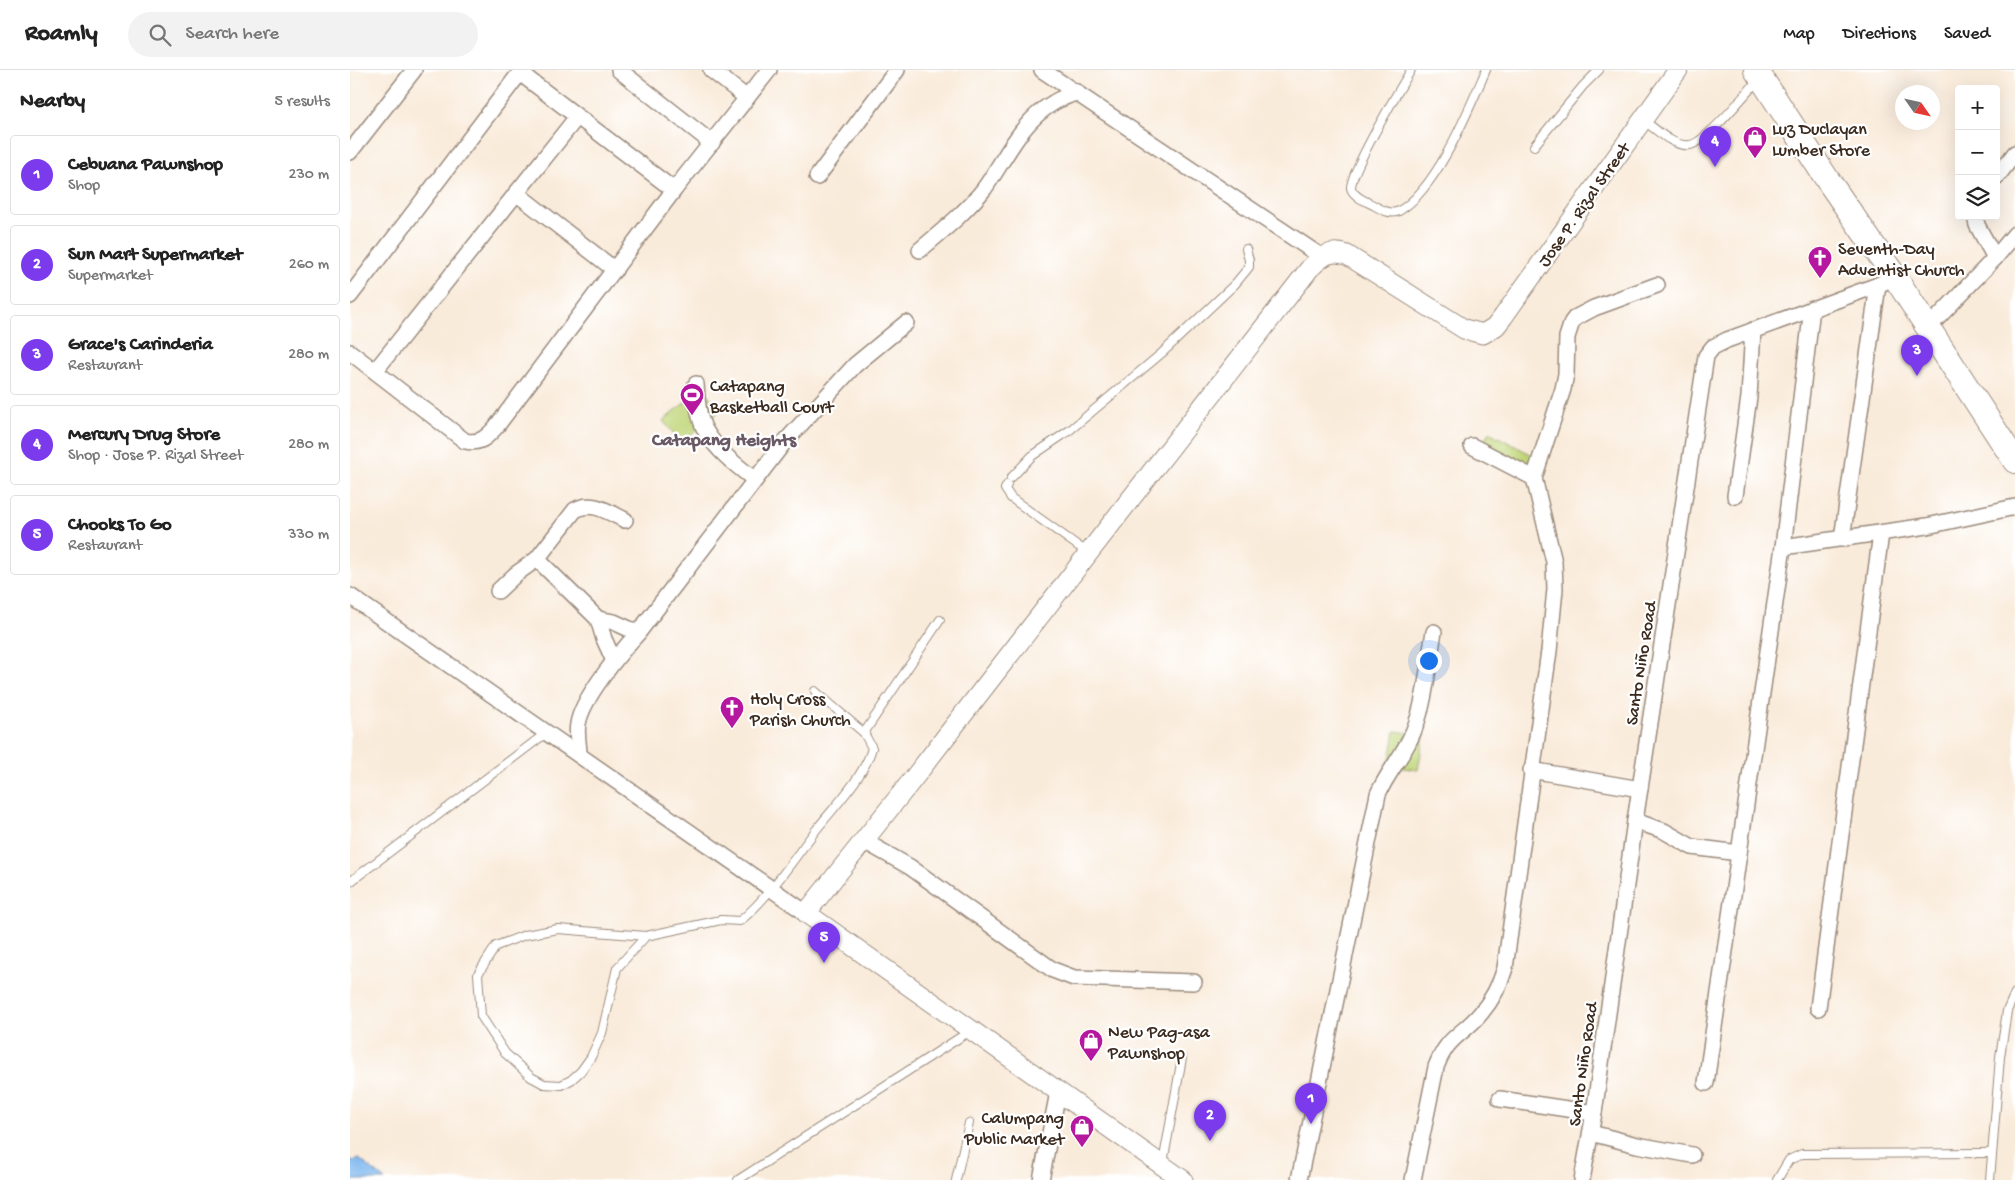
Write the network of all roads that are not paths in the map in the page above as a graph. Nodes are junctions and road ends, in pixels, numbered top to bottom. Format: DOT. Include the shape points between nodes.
graph roads {
  1 [pos="414,70"];
  2 [pos="619,70"];
  3 [pos="711,70"];
  4 [pos="769,70"];
  5 [pos="897,70"];
  6 [pos="1042,70"];
  7 [pos="1411,70"];
  8 [pos="1486,70"];
  9 [pos="1599,70"];
  10 [pos="1678,70"];
  11 [pos="521,71"];
  12 [pos="1758,74"];
  13 [pos="1077,92"];
  14 [pos="747,98"];
  15 [pos="577,117"];
  16 [pos="1643,120"];
  17 [pos="712,143"];
  18 [pos="1534,146"];
  19 [pos="350,152"];
  20 [pos="2015,153"];
  21 [pos="1998,175"];
  22 [pos="818,177"];
  23 [pos="674,190"];
  24 [pos="516,193"];
  25 [pos="1976,220"];
  26 [pos="2015,234"];
  27 [pos="1246,249"];
  28 [pos="920,250"];
  29 [pos="1322,256"];
  30 [pos="1995,258"];
  31 [pos="615,270"];
  32 [pos="1886,281"];
  33 [pos="1657,285"];
  34 [pos="350,296"];
  35 [pos="1812,308"];
  36 [pos="906,323"];
  37 [pos="1927,329"];
  38 [pos="1753,330"];
  39 [pos="350,352"];
  40 [pos="375,371"];
  41 [pos="696,384"];
  42 [pos="1472,446"];
  43 [pos="2015,462"];
  44 [pos="1534,478"];
  45 [pos="756,480"];
  46 [pos="1735,496"];
  47 [pos="2015,506"];
  48 [pos="625,520"];
  49 [pos="1881,533"];
  50 [pos="1842,539"];
  51 [pos="1783,547"];
  52 [pos="1088,553"];
  53 [pos="537,559"];
  54 [pos="498,592"];
  55 [pos="350,596"];
  56 [pos="598,619"];
  57 [pos="940,620"];
  58 [pos="1434,632"];
  59 [pos="638,633"];
  60 [pos="614,661"];
  61 [pos="815,691"];
  62 [pos="864,732"];
  63 [pos="546,733"];
  64 [pos="579,755"];
  65 [pos="1531,770"];
  66 [pos="1640,789"];
  67 [pos="1636,821"];
  68 [pos="864,841"];
  69 [pos="1739,853"];
  70 [pos="350,882"];
  71 [pos="771,888"];
  72 [pos="806,913"];
  73 [pos="646,936"];
  74 [pos="1194,982"];
  75 [pos="2015,993"];
  76 [pos="1818,1008"];
  77 [pos="971,1030"];
  78 [pos="1182,1058"];
  79 [pos="1706,1083"];
  80 [pos="1058,1092"];
  81 [pos="1500,1099"];
  82 [pos="1594,1114"];
  83 [pos="969,1123"];
  84 [pos="1591,1133"];
  85 [pos="1992,1153"];
  86 [pos="1692,1155"];
  87 [pos="1162,1165"];
  88 [pos="1181,1179"];
  89 [pos="738,1180"];
  90 [pos="956,1180"];
  91 [pos="1041,1180"];
  92 [pos="1299,1180"];
  93 [pos="1413,1180"];
  94 [pos="1582,1180"];
  95 [pos="1777,1180"];
  96 [pos="1990,1180"];
  1 -- 19 [label="street"];
  2 -- 17 [label="street"];
  3 -- 14 [label="street"];
  4 -- 14 [label="street"];
  5 -- 22 [label="street"];
  6 -- 13 [label="street"];
  7 -- 8 [label="lane" via="1366,149 1351,189 1354,195 1387,212 1398,212 1425,186 1450,148"];
  9 -- 18 [label="lane"];
  10 -- 16 [label="street, Jose P. Rizal Street"];
  11 -- 15 [label="street"];
  11 -- 34 [label="street"];
  12 -- 16 [label="lane" via="1706,136 1690,145 1676,143"];
  12 -- 32 [label="main road" via="1827,179"];
  13 -- 28 [label="street" via="1053,102 1031,121 983,190"];
  13 -- 29 [label="street"];
  14 -- 17 [label="street"];
  15 -- 23 [label="street"];
  15 -- 24 [label="street"];
  16 -- 29 [label="street, Jose P. Rizal Street" via="1503,317 1483,334 1464,329 1347,255 1332,252"];
  17 -- 23 [label="street"];
  20 -- 21 [label="street"];
  23 -- 31 [label="street"];
  24 -- 31 [label="street"];
  24 -- 40 [label="street"];
  25 -- 30 [label="street"];
  26 -- 30 [label="street"];
  27 -- 52 [label="lane" via="1248,267 1236,284 1162,353 1070,430 1032,456 1009,481 1005,489 1011,498"];
  29 -- 52 [label="street"];
  30 -- 37 [label="street"];
  31 -- 40 [label="street" via="485,439 474,443 465,441"];
  32 -- 35 [label="street, Santo Niño Road"];
  32 -- 37 [label="main road"];
  32 -- 50 [label="street"];
  33 -- 44 [label="street" via="1594,308 1572,322 1567,337 1563,389"];
  35 -- 38 [label="street, Santo Niño Road"];
  35 -- 51 [label="street"];
  36 -- 45 [label="street" via="855,365 782,445"];
  37 -- 43 [label="main road"];
  38 -- 46 [label="street" via="1749,397"];
  38 -- 66 [label="street, Santo Niño Road" via="1713,347 1706,356"];
  39 -- 40 [label="street"];
  41 -- 45 [label="street" via="704,430 730,460"];
  42 -- 44 [label="street"];
  44 -- 65 [label="street" via="1554,562 1555,589"];
  45 -- 59 [label="street"];
  47 -- 49 [label="street"];
  48 -- 53 [label="street" via="605,510 583,506 575,510"];
  49 -- 50 [label="street"];
  49 -- 76 [label="street"];
  50 -- 51 [label="street"];
  51 -- 69 [label="street"];
  52 -- 68 [label="street"];
  53 -- 54 [label="street"];
  53 -- 56 [label="street"];
  55 -- 63 [label="street"];
  56 -- 59 [label="street" via="620,624"];
  56 -- 60 [label="street"];
  57 -- 62 [label="lane"];
  58 -- 92 [label="street" via="1417,722 1405,750 1378,794"];
  59 -- 60 [label="street"];
  60 -- 64 [label="street" via="580,714 577,726"];
  61 -- 62 [label="lane"];
  62 -- 71 [label="lane" via="872,748 869,760"];
  63 -- 64 [label="street"];
  63 -- 70 [label="lane"];
  64 -- 71 [label="street"];
  65 -- 66 [label="street"];
  65 -- 93 [label="street" via="1505,968 1500,984 1480,1014 1450,1040 1442,1052 1436,1067"];
  66 -- 67 [label="street, Santo Niño Road"];
  67 -- 69 [label="street" via="1664,831 1692,847"];
  67 -- 82 [label="street, Santo Niño Road"];
  68 -- 72 [label="street"];
  68 -- 74 [label="street" via="910,867 1064,976"];
  69 -- 79 [label="street"];
  71 -- 72 [label="street"];
  71 -- 73 [label="lane" via="760,905 740,921 721,920"];
  72 -- 77 [label="street"];
  73 -- 73 [label="lane" via="617,968 602,1033 591,1057 581,1071 561,1085 544,1084 531,1077 505,1053 481,1016 478,974 496,946 525,935 558,929"];
  75 -- 85 [label="lane" via="2007,1011 2000,1057"];
  77 -- 80 [label="street"];
  77 -- 89 [label="lane"];
  78 -- 87 [label="lane"];
  80 -- 87 [label="street"];
  80 -- 91 [label="street"];
  81 -- 82 [label="street"];
  82 -- 84 [label="street, Santo Niño Road"];
  83 -- 90 [label="lane"];
  84 -- 86 [label="street"];
  84 -- 94 [label="street, Santo Niño Road"];
  85 -- 95 [label="lane" via="1802,1154 1789,1160"];
  85 -- 96 [label="lane"];
  87 -- 88 [label="street"];
}
